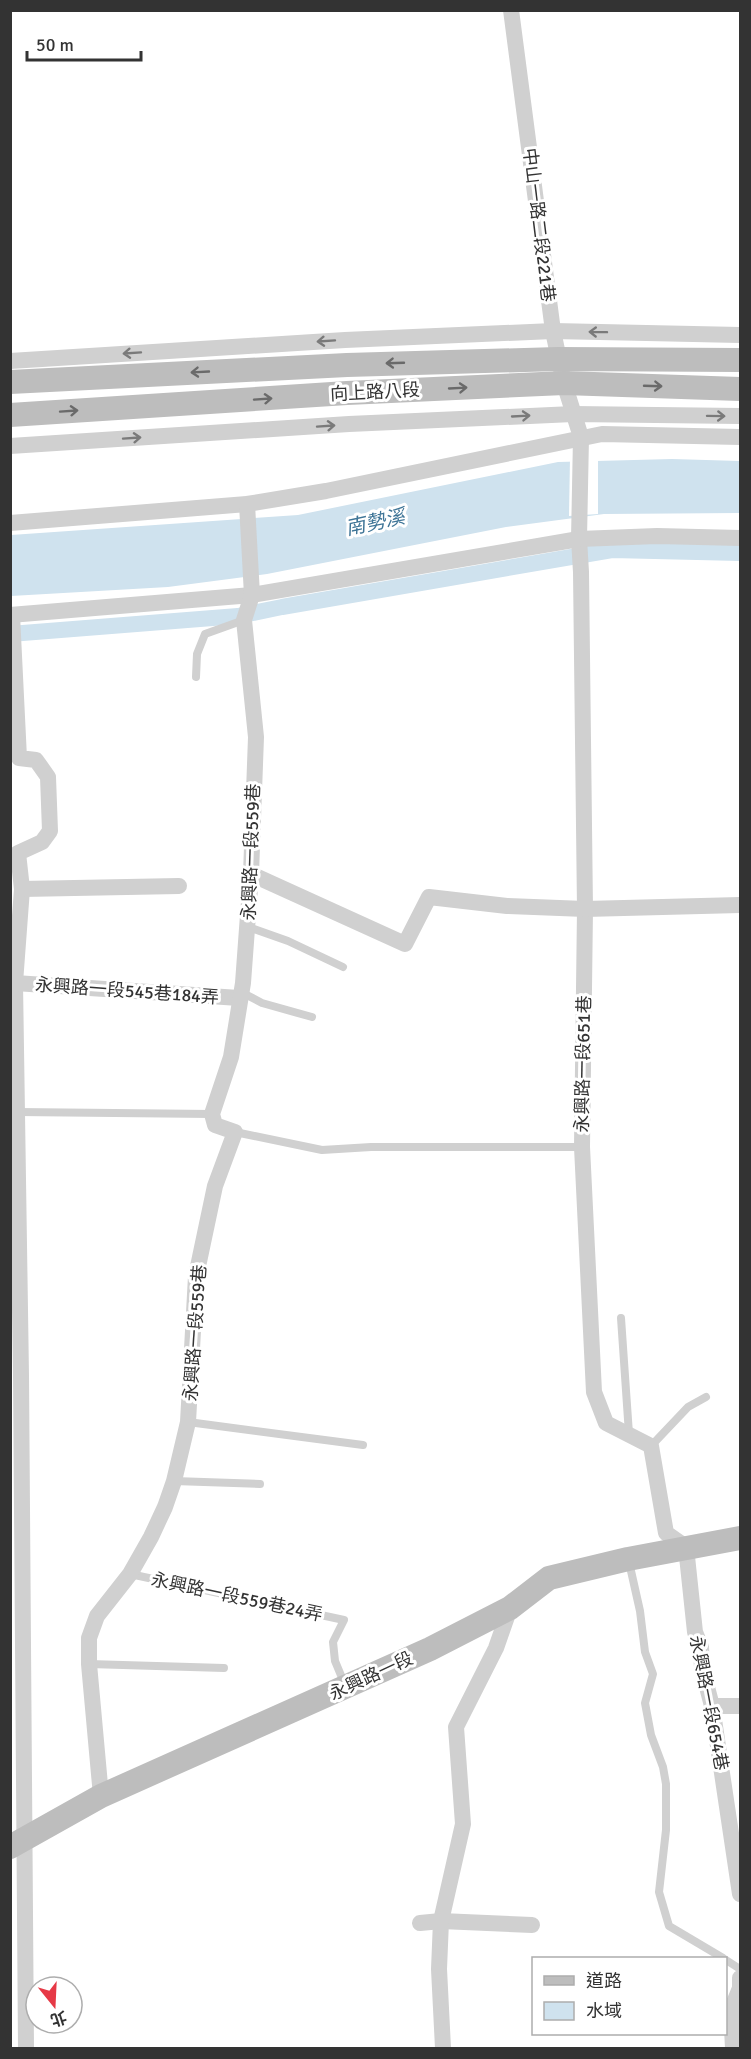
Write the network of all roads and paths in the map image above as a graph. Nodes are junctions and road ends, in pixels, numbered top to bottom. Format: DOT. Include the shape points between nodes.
graph roads {
  1 [pos="511,10"];
  2 [pos="553,331"];
  3 [pos="741,335"];
  4 [pos="558,359"];
  5 [pos="741,360"];
  6 [pos="10,361"];
  7 [pos="10,382"];
  8 [pos="564,383"];
  9 [pos="741,389"];
  10 [pos="573,414"];
  11 [pos="10,415"];
  12 [pos="741,416"];
  13 [pos="581,437"];
  14 [pos="741,437"];
  15 [pos="10,446"];
  16 [pos="247,511"];
  17 [pos="11,517"];
  18 [pos="741,538"];
  19 [pos="579,539"];
  20 [pos="252,588"];
  21 [pos="11,615"];
  22 [pos="244,620"];
  23 [pos="196,677"];
  24 [pos="251,874"];
  25 [pos="179,886"];
  26 [pos="22,889"];
  27 [pos="741,905"];
  28 [pos="585,909"];
  29 [pos="248,927"];
  30 [pos="343,967"];
  31 [pos="15,983"];
  32 [pos="240,995"];
  33 [pos="312,1017"];
  34 [pos="17,1112"];
  35 [pos="212,1114"];
  36 [pos="235,1132"];
  37 [pos="582,1147"];
  38 [pos="621,1318"];
  39 [pos="16,1375"];
  40 [pos="706,1397"];
  41 [pos="188,1422"];
  42 [pos="629,1434"];
  43 [pos="363,1445"];
  44 [pos="651,1446"];
  45 [pos="174,1481"];
  46 [pos="260,1484"];
  47 [pos="741,1538"];
  48 [pos="686,1547"];
  49 [pos="628,1559"];
  50 [pos="130,1574"];
  51 [pos="510,1608"];
  52 [pos="90,1664"];
  53 [pos="224,1668"];
  54 [pos="346,1688"];
  55 [pos="712,1706"];
  56 [pos="741,1706"];
  57 [pos="101,1796"];
  58 [pos="17,1845"];
  59 [pos="741,1894"];
  60 [pos="441,1921"];
  61 [pos="420,1923"];
  62 [pos="532,1925"];
  63 [pos="721,1957"];
  64 [pos="727,1961"];
  65 [pos="741,1969"];
  66 [pos="740,1984"];
  67 [pos="26,2049"];
  68 [pos="443,2049"];
  69 [pos="733,2049"];
  1 -- 2 [label="street, 中山一路二段221巷"];
  3 -- 2 [label="street, one-way"];
  2 -- 4 [label="street, 中山一路二段221巷"];
  2 -- 6 [label="street, one-way"];
  4 -- 5 [label="main road, 向上路八段"];
  4 -- 7 [label="main road, 向上路八段, one-way" via="347,364"];
  4 -- 8 [label="street, 中山一路二段221巷"];
  8 -- 9 [label="main road, 向上路八段, one-way"];
  8 -- 10 [label="street, 中山一路二段221巷"];
  11 -- 8 [label="main road, 向上路八段, one-way"];
  10 -- 12 [label="street, one-way"];
  10 -- 13 [label="street, 中山一路二段221巷"];
  15 -- 10 [label="street, one-way"];
  13 -- 14 [label="street"];
  13 -- 16 [label="street"];
  13 -- 19 [label="street, 永興路一段651巷"];
  16 -- 17 [label="street"];
  16 -- 20 [label="street"];
  18 -- 19 [label="street"];
  19 -- 20 [label="street"];
  19 -- 28 [label="street, 永興路一段651巷"];
  20 -- 21 [label="street"];
  20 -- 22 [label="street, 永興路一段559巷"];
  21 -- 26 [label="street" via="19,758 36,760 48,777 50,831 42,842 18,853"];
  22 -- 23 [label="lane" via="205,634 197,654"];
  22 -- 24 [label="street, 永興路一段559巷" via="256,737"];
  24 -- 28 [label="street" via="405,944 429,897"];
  24 -- 29 [label="street, 永興路一段559巷"];
  25 -- 26 [label="street"];
  26 -- 31 [label="street"];
  27 -- 28 [label="street"];
  28 -- 37 [label="street, 永興路一段651巷"];
  29 -- 30 [label="lane"];
  29 -- 32 [label="street, 永興路一段559巷"];
  31 -- 32 [label="street, 永興路一段545巷184弄"];
  31 -- 34 [label="street"];
  32 -- 33 [label="lane"];
  32 -- 35 [label="street, 永興路一段559巷" via="231,1057"];
  34 -- 35 [label="lane"];
  34 -- 39 [label="street"];
  35 -- 36 [label="street" via="215,1125"];
  36 -- 37 [label="lane" via="322,1150"];
  36 -- 41 [label="street, 永興路一段559巷" via="215,1186 196,1276"];
  37 -- 42 [label="street, 永興路一段651巷" via="594,1392 606,1423"];
  38 -- 42 [label="lane"];
  39 -- 58 [label="street"];
  40 -- 44 [label="lane" via="688,1407"];
  41 -- 43 [label="lane"];
  41 -- 45 [label="street, 永興路一段559巷"];
  42 -- 44 [label="street, 永興路一段651巷"];
  44 -- 48 [label="street" via="666,1533"];
  45 -- 46 [label="lane"];
  45 -- 50 [label="street, 永興路一段559巷"];
  47 -- 48 [label="main road, 永興路一段"];
  48 -- 49 [label="main road, 永興路一段"];
  48 -- 55 [label="street, 永興路一段654巷" via="695,1632"];
  49 -- 51 [label="main road, 永興路一段" via="549,1578"];
  49 -- 63 [label="lane" via="645,1652 653,1674 645,1703 666,1784 659,1892 669,1926"];
  50 -- 52 [label="street, 永興路一段559巷" via="98,1616 89,1638"];
  50 -- 54 [label="lane, 永興路一段559巷24弄" via="344,1620 333,1642 335,1661"];
  51 -- 54 [label="main road, 永興路一段"];
  51 -- 60 [label="street" via="496,1648 456,1727 463,1824"];
  52 -- 53 [label="lane"];
  52 -- 57 [label="street, 永興路一段559巷"];
  54 -- 57 [label="main road, 永興路一段"];
  55 -- 56 [label="street"];
  55 -- 59 [label="street, 永興路一段654巷"];
  57 -- 58 [label="main road, 永興路一段"];
  58 -- 67 [label="street"];
  60 -- 61 [label="street"];
  60 -- 62 [label="street"];
  60 -- 68 [label="street"];
  64 -- 65 [label="lane"];
  66 -- 69 [label="street" via="731,2010"];
}
